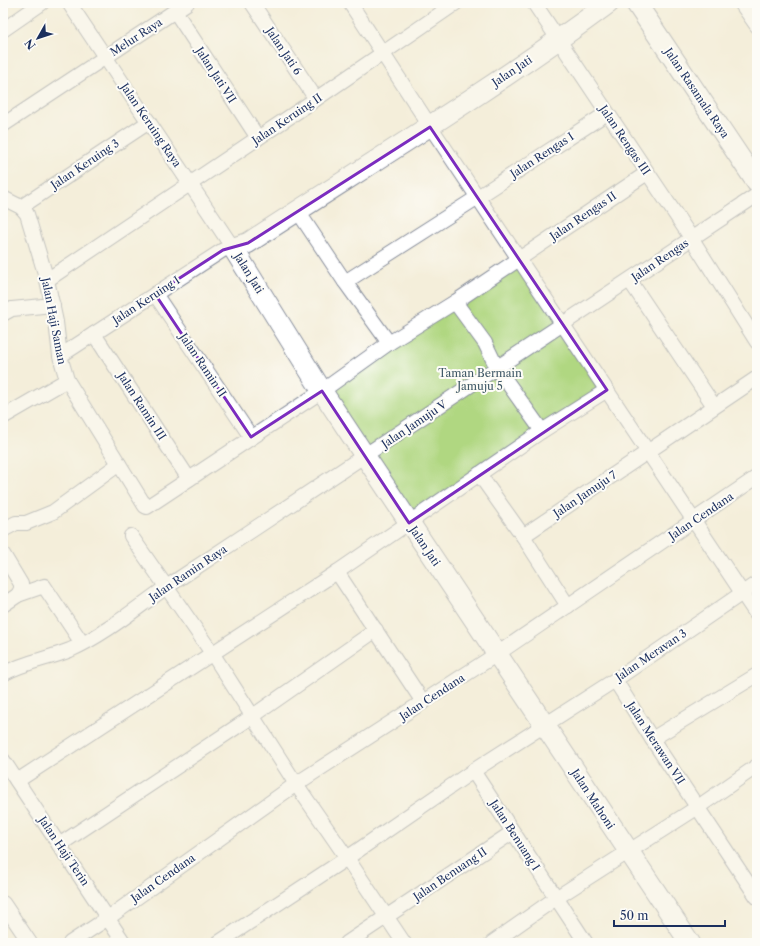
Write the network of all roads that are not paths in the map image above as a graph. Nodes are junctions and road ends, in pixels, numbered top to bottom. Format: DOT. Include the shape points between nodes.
graph roads {
  1 [pos="42,3"];
  2 [pos="68,3"];
  3 [pos="187,3"];
  4 [pos="252,3"];
  5 [pos="350,3"];
  6 [pos="456,3"];
  7 [pos="534,3"];
  8 [pos="609,3"];
  9 [pos="636,3"];
  10 [pos="744,4"];
  11 [pos="175,12"];
  12 [pos="757,26"];
  13 [pos="3,30"];
  14 [pos="558,40"];
  15 [pos="383,54"];
  16 [pos="106,57"];
  17 [pos="316,99"];
  18 [pos="607,113"];
  19 [pos="149,122"];
  20 [pos="3,125"];
  21 [pos="430,127"];
  22 [pos="258,138"];
  23 [pos="647,173"];
  24 [pos="757,183"];
  25 [pos="190,184"];
  26 [pos="757,196"];
  27 [pos="478,197"];
  28 [pos="3,198"];
  29 [pos="21,207"];
  30 [pos="297,210"];
  31 [pos="692,239"];
  32 [pos="234,248"];
  33 [pos="518,259"];
  34 [pos="48,280"];
  35 [pos="630,280"];
  36 [pos="345,282"];
  37 [pos="155,294"];
  38 [pos="455,302"];
  39 [pos="53,305"];
  40 [pos="3,314"];
  41 [pos="562,325"];
  42 [pos="94,334"];
  43 [pos="757,342"];
  44 [pos="389,344"];
  45 [pos="60,356"];
  46 [pos="497,368"];
  47 [pos="757,378"];
  48 [pos="67,380"];
  49 [pos="607,390"];
  50 [pos="322,391"];
  51 [pos="714,406"];
  52 [pos="3,417"];
  53 [pos="542,431"];
  54 [pos="251,437"];
  55 [pos="647,452"];
  56 [pos="365,456"];
  57 [pos="119,464"];
  58 [pos="479,474"];
  59 [pos="757,478"];
  60 [pos="189,479"];
  61 [pos="147,507"];
  62 [pos="694,521"];
  63 [pos="409,523"];
  64 [pos="3,530"];
  65 [pos="131,536"];
  66 [pos="523,536"];
  67 [pos="3,554"];
  68 [pos="337,572"];
  69 [pos="757,583"];
  70 [pos="166,588"];
  71 [pos="742,593"];
  72 [pos="18,595"];
  73 [pos="3,605"];
  74 [pos="568,606"];
  75 [pos="757,615"];
  76 [pos="376,630"];
  77 [pos="82,643"];
  78 [pos="212,654"];
  79 [pos="497,654"];
  80 [pos="3,674"];
  81 [pos="757,675"];
  82 [pos="615,680"];
  83 [pos="423,702"];
  84 [pos="253,716"];
  85 [pos="544,725"];
  86 [pos="652,739"];
  87 [pos="3,760"];
  88 [pos="757,766"];
  89 [pos="473,771"];
  90 [pos="17,781"];
  91 [pos="296,784"];
  92 [pos="698,807"];
  93 [pos="513,832"];
  94 [pos="59,845"];
  95 [pos="627,851"];
  96 [pos="347,858"];
  97 [pos="757,897"];
  98 [pos="556,898"];
  99 [pos="3,902"];
  100 [pos="386,916"];
  101 [pos="108,918"];
  102 [pos="30,943"];
  103 [pos="70,943"];
  104 [pos="124,943"];
  105 [pos="218,943"];
  106 [pos="347,943"];
  107 [pos="404,943"];
  108 [pos="493,943"];
  109 [pos="586,943"];
  110 [pos="690,943"];
  1 -- 13 [label="street"];
  2 -- 16 [label="street, Jalan Keruing Raya"];
  3 -- 11 [label="street, Melur Raya"];
  4 -- 17 [label="street, Jalan Jati 6"];
  5 -- 15 [label="street"];
  6 -- 15 [label="street, Jalan Keruing II"];
  7 -- 14 [label="street, Jalan Rengas III"];
  8 -- 14 [label="street, Jalan Jati"];
  9 -- 24 [label="street, Jalan Rasamala Raya"];
  10 -- 12 [label="street"];
  11 -- 16 [label="street, Melur Raya"];
  11 -- 22 [label="street, Jalan Jati VII"];
  14 -- 18 [label="street, Jalan Rengas III"];
  14 -- 21 [label="street, Jalan Jati"];
  15 -- 17 [label="street, Jalan Keruing II"];
  15 -- 21 [label="street"];
  16 -- 19 [label="street, Jalan Keruing Raya"];
  16 -- 20 [label="street, Melur Raya"];
  17 -- 22 [label="street, Jalan Keruing II"];
  18 -- 23 [label="street, Jalan Rengas III"];
  18 -- 27 [label="street, Jalan Rengas I"];
  19 -- 25 [label="street, Jalan Keruing Raya"];
  19 -- 29 [label="street, Jalan Keruing 3"];
  21 -- 27 [label="street"];
  21 -- 30 [label="street, Jalan Jati"];
  22 -- 25 [label="street, Jalan Keruing II"];
  23 -- 31 [label="street, Jalan Rengas III"];
  23 -- 33 [label="street, Jalan Rengas II"];
  25 -- 32 [label="street, Jalan Keruing Raya"];
  25 -- 34 [label="street, Jalan Keruing II"];
  26 -- 31 [label="street, Jalan Rengas"];
  27 -- 33 [label="street"];
  27 -- 36 [label="street, Jalan Rengas I"];
  28 -- 29 [label="street"];
  29 -- 34 [label="street, Jalan Haji Saman" via="27,214"];
  30 -- 32 [label="street, Jalan Jati" via="248,242"];
  30 -- 36 [label="street"];
  31 -- 35 [label="street, Jalan Rengas"];
  31 -- 43 [label="street, Jalan Rengas III"];
  32 -- 37 [label="street, Jalan Keruing I" via="223,250"];
  32 -- 50 [label="street, Jalan Jati"];
  33 -- 38 [label="street, Jalan Rengas II"];
  33 -- 41 [label="street"];
  34 -- 39 [label="street, Jalan Haji Saman"];
  35 -- 41 [label="street, Jalan Rengas"];
  35 -- 51 [label="street"];
  36 -- 44 [label="street"];
  37 -- 42 [label="street, Jalan Keruing I"];
  37 -- 54 [label="street, Jalan Ramin II"];
  38 -- 44 [label="street, Jalan Rengas II"];
  38 -- 46 [label="street" via="485,343"];
  39 -- 40 [label="street" via="17,308"];
  39 -- 45 [label="street, Jalan Haji Saman"];
  41 -- 46 [label="street, Jalan Jamuju V"];
  41 -- 49 [label="street"];
  42 -- 45 [label="street, Jalan Keruing I"];
  42 -- 60 [label="street, Jalan Ramin III"];
  44 -- 50 [label="street, Jalan Rengas II"];
  45 -- 48 [label="street, Jalan Haji Saman"];
  46 -- 53 [label="street"];
  46 -- 56 [label="street, Jalan Jamuju V"];
  47 -- 51 [label="street, Jalan Jamuju 7"];
  48 -- 52 [label="street"];
  48 -- 57 [label="street, Jalan Haji Saman"];
  49 -- 53 [label="street"];
  49 -- 55 [label="street"];
  50 -- 54 [label="street, Jalan Rengas II"];
  50 -- 56 [label="street, Jalan Jati"];
  51 -- 55 [label="street, Jalan Jamuju 7"];
  53 -- 58 [label="street"];
  54 -- 60 [label="street, Jalan Rengas II"];
  55 -- 62 [label="street"];
  55 -- 66 [label="street, Jalan Jamuju 7"];
  56 -- 63 [label="street, Jalan Jati"];
  56 -- 70 [label="street, Jalan Ramin Raya"];
  57 -- 61 [label="street, Jalan Haji Saman"];
  57 -- 64 [label="street" via="53,512 26,523 16,523"];
  58 -- 63 [label="street"];
  58 -- 66 [label="street"];
  59 -- 62 [label="street, Jalan Cendana"];
  60 -- 61 [label="street, Jalan Rengas II"];
  62 -- 71 [label="street"];
  62 -- 74 [label="street, Jalan Cendana"];
  63 -- 68 [label="street"];
  63 -- 79 [label="street, Jalan Jati"];
  65 -- 70 [label="street"];
  66 -- 74 [label="street"];
  67 -- 72 [label="street" via="21,584"];
  68 -- 76 [label="street"];
  68 -- 78 [label="street"];
  69 -- 71 [label="street, Jalan Meravan 3"];
  70 -- 77 [label="street, Jalan Ramin Raya" via="101,633"];
  70 -- 78 [label="street"];
  71 -- 75 [label="street"];
  71 -- 82 [label="street, Jalan Meravan 3"];
  72 -- 73 [label="street"];
  72 -- 77 [label="street" via="45,587"];
  74 -- 79 [label="street, Jalan Cendana"];
  76 -- 83 [label="street"];
  76 -- 84 [label="street"];
  77 -- 80 [label="street, Jalan Ramin Raya"];
  78 -- 84 [label="street"];
  78 -- 90 [label="street"];
  79 -- 83 [label="street, Jalan Cendana"];
  79 -- 85 [label="street, Jalan Mahoni"];
  81 -- 86 [label="street"];
  82 -- 85 [label="street, Jalan Meravan 3"];
  82 -- 86 [label="street, Jalan Merawan VII"];
  83 -- 91 [label="street, Jalan Cendana"];
  84 -- 91 [label="street"];
  84 -- 94 [label="street"];
  85 -- 89 [label="street, Jalan Meravan 3"];
  85 -- 95 [label="street, Jalan Mahoni"];
  86 -- 92 [label="street, Jalan Merawan VII"];
  87 -- 90 [label="street, Jalan Haji Terin"];
  88 -- 92 [label="street"];
  89 -- 93 [label="street, Jalan Benuang I"];
  89 -- 96 [label="street, Jalan Meravan 3"];
  90 -- 94 [label="street, Jalan Haji Terin"];
  91 -- 96 [label="street"];
  91 -- 101 [label="street, Jalan Cendana"];
  92 -- 95 [label="street"];
  92 -- 97 [label="street, Jalan Merawan VII"];
  93 -- 98 [label="street, Jalan Benuang I"];
  93 -- 100 [label="street, Jalan Benuang II"];
  94 -- 101 [label="street, Jalan Haji Terin"];
  95 -- 98 [label="street"];
  95 -- 110 [label="street, Jalan Mahoni"];
  96 -- 100 [label="street"];
  96 -- 105 [label="street, Jalan Meravan 3"];
  98 -- 108 [label="street"];
  98 -- 109 [label="street, Jalan Benuang I"];
  99 -- 102 [label="street"];
  100 -- 106 [label="street, Jalan Benuang II"];
  100 -- 107 [label="street"];
  101 -- 103 [label="street, Jalan Cendana"];
  101 -- 104 [label="street, Jalan Haji Terin"];
}
